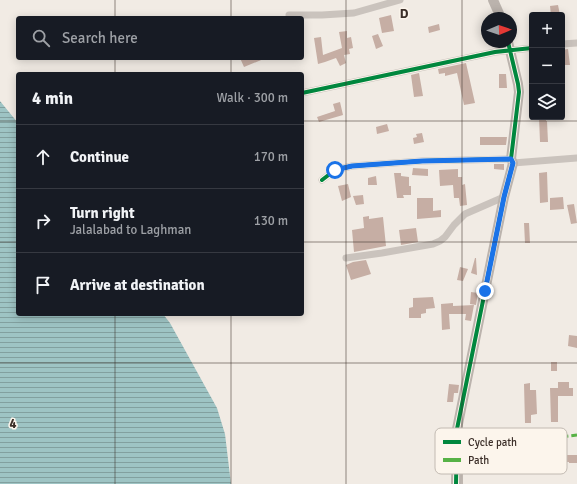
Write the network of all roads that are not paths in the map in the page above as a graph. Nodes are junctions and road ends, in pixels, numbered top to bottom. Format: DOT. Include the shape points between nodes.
graph roads {
  1 [pos="400,0"];
  2 [pos="493,0"];
  3 [pos="498,12"];
  4 [pos="289,14"];
  5 [pos="577,43"];
  6 [pos="565,44"];
  7 [pos="517,47"];
  8 [pos="505,48"];
  9 [pos="510,48"];
  10 [pos="529,48"];
  11 [pos="304,93"];
  12 [pos="577,158"];
  13 [pos="512,161"];
  14 [pos="322,180"];
  15 [pos="504,197"];
  16 [pos="346,258"];
  17 [pos="457,428"];
  18 [pos="456,474"];
  19 [pos="456,484"];
  1 -- 4 [label="street" via="354,13"];
  2 -- 3 [label="street"];
  5 -- 6 [label="street"];
  7 -- 10 [label="street"];
  8 -- 11 [label="street"];
  9 -- 13 [label="street" via="519,92"];
  12 -- 13 [label="street"];
  13 -- 14 [label="street" via="422,161 352,166 335,170"];
  13 -- 15 [label="street"];
  15 -- 16 [label="street" via="465,214 440,241 433,244"];
  15 -- 17 [label="street"];
  18 -- 19 [label="street"];
}
